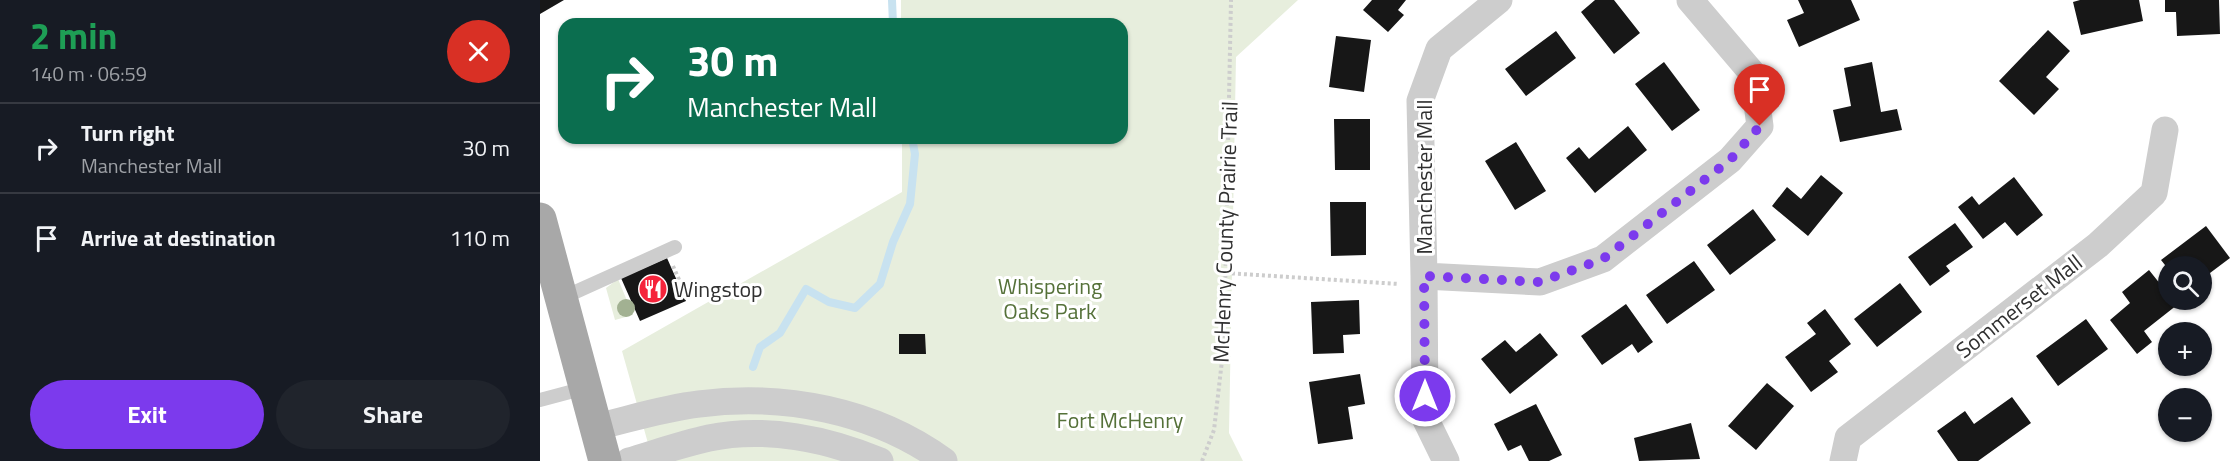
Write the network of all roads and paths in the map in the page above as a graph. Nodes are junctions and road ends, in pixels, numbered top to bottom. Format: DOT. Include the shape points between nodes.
graph roads {
  1 [pos="1231,0"];
  2 [pos="1499,0"];
  3 [pos="1690,0"];
  4 [pos="2165,130"];
  5 [pos="540,219"];
  6 [pos="675,248"];
  7 [pos="1226,273"];
  8 [pos="1424,281"];
  9 [pos="561,298"];
  10 [pos="585,388"];
  11 [pos="540,400"];
  12 [pos="596,427"];
  13 [pos="605,461"];
  14 [pos="629,461"];
  15 [pos="880,461"];
  16 [pos="944,461"];
  17 [pos="1202,461"];
  18 [pos="1446,461"];
  19 [pos="1843,461"];
  1 -- 7 [label="path, McHenry County Prairie Trail"];
  2 -- 8 [label="street, Manchester Mall" via="1439,49 1420,101"];
  3 -- 8 [label="street, Manchester Mall" via="1753,74 1760,126 1730,160 1603,259 1540,282"];
  4 -- 19 [label="street, Sommerset Mall" via="2154,193 2098,245 1848,438"];
  5 -- 9 [label="main road"];
  6 -- 9 [label="lane"];
  7 -- 8 [label="path"];
  7 -- 17 [label="path, McHenry County Prairie Trail" via="1224,343 1214,430"];
  8 -- 18 [label="street, Manchester Mall" via="1425,418"];
  9 -- 10 [label="main road"];
  10 -- 11 [label="lane"];
  10 -- 12 [label="main road"];
  12 -- 13 [label="main road"];
  12 -- 16 [label="street" via="700,404 742,400 786,402 871,423 899,434"];
  14 -- 15 [label="street" via="708,438 755,434 821,442"];
}
